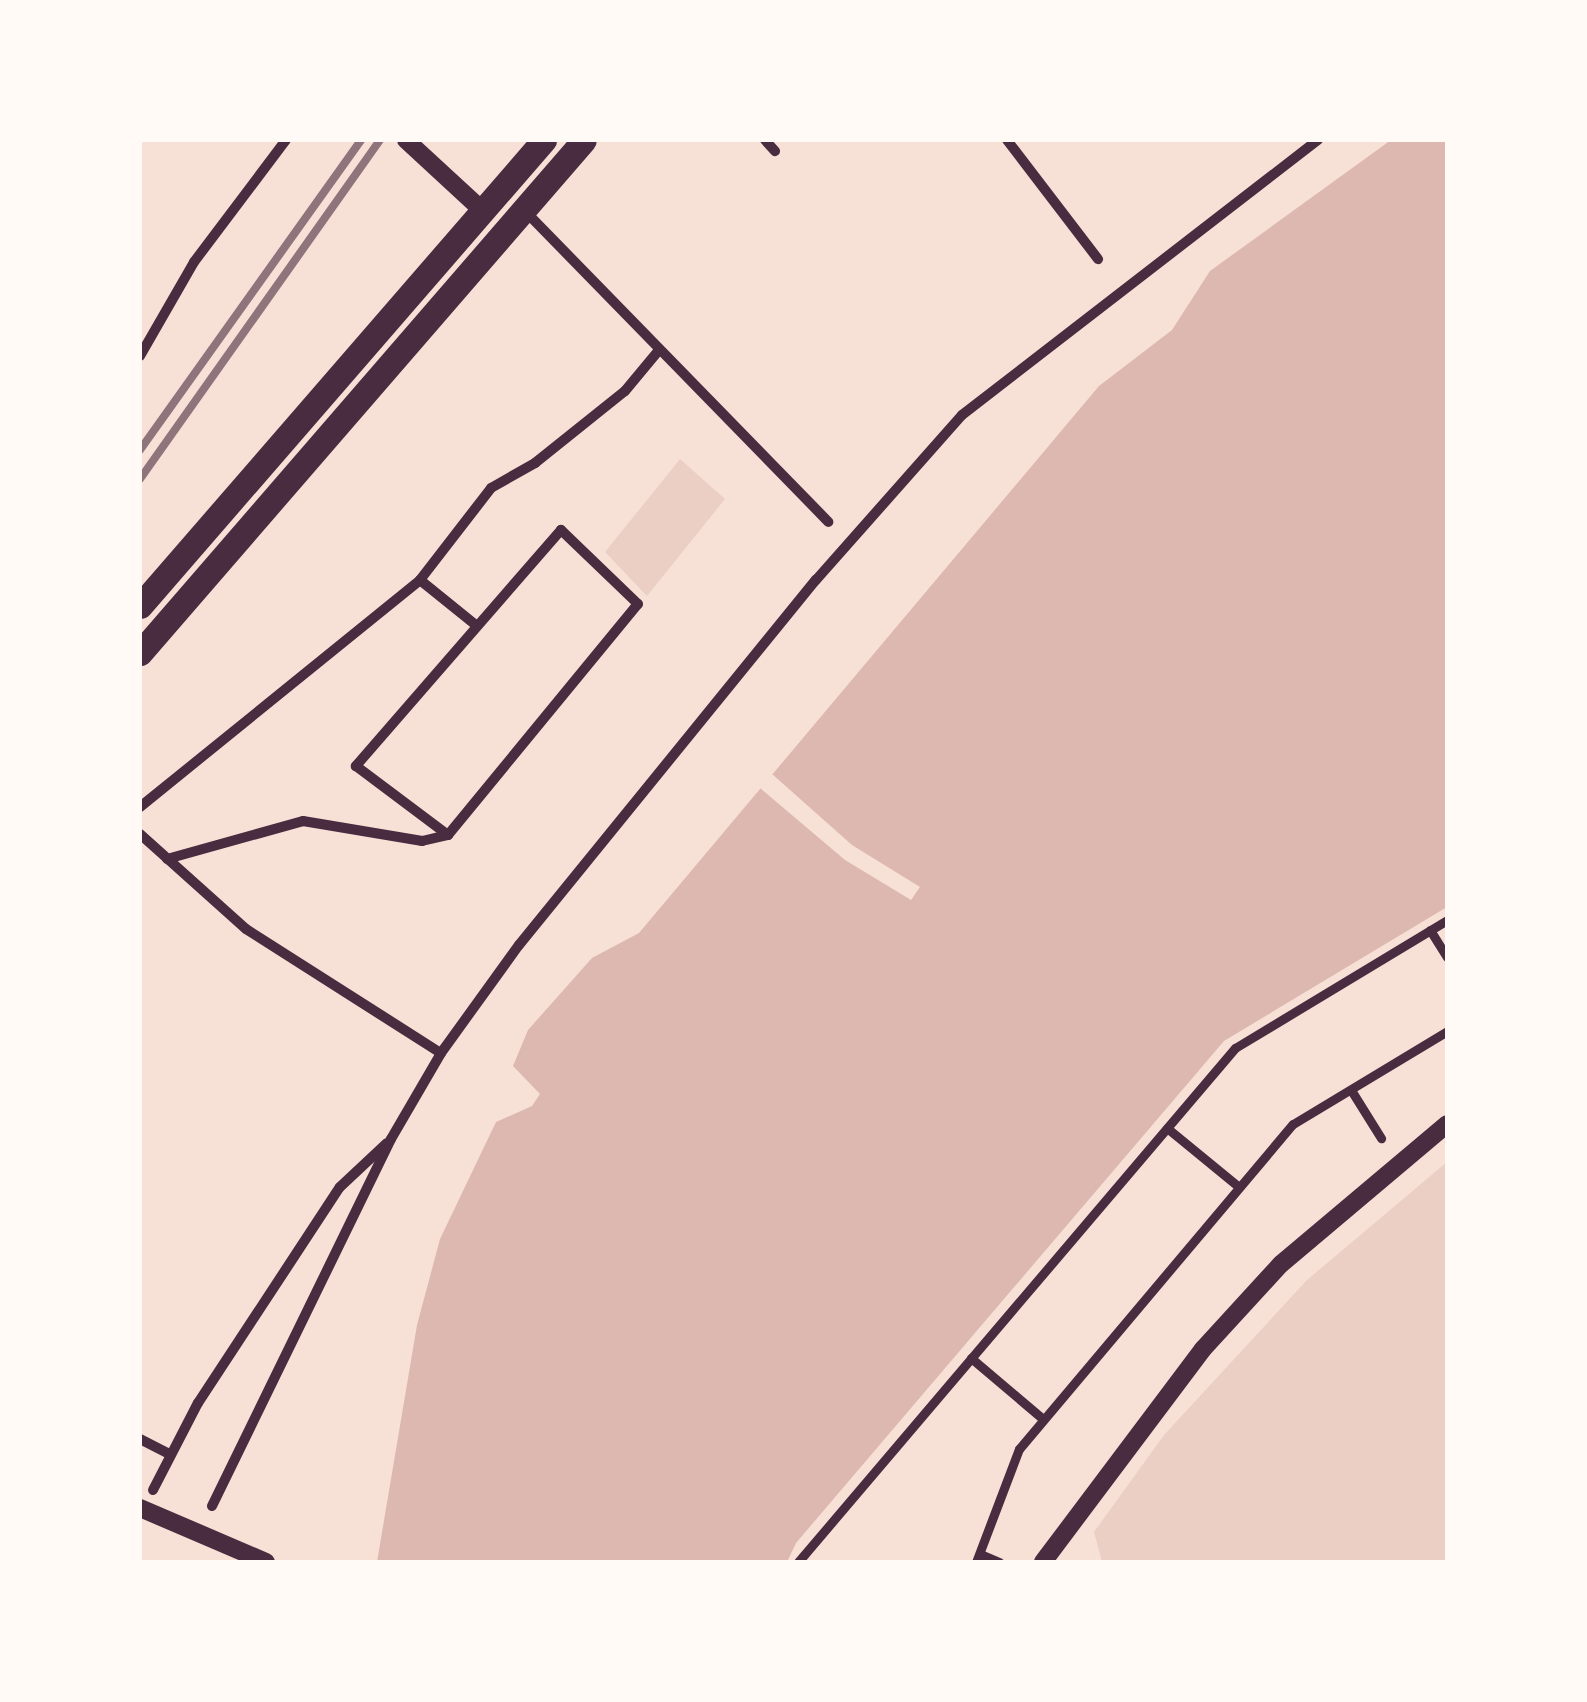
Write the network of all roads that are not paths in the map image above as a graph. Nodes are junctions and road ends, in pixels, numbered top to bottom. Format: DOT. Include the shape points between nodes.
graph roads {
  1 [pos="286,140"];
  2 [pos="406,140"];
  3 [pos="584,140"];
  4 [pos="765,140"];
  5 [pos="1007,140"];
  6 [pos="1318,140"];
  7 [pos="532,146"];
  8 [pos="775,150"];
  9 [pos="523,210"];
  10 [pos="484,212"];
  11 [pos="1098,258"];
  12 [pos="659,350"];
  13 [pos="140,356"];
  14 [pos="829,522"];
  15 [pos="420,580"];
  16 [pos="140,606"];
  17 [pos="477,626"];
  18 [pos="140,654"];
  19 [pos="140,807"];
  20 [pos="140,834"];
  21 [pos="448,835"];
  22 [pos="167,860"];
  23 [pos="1447,920"];
  24 [pos="1430,930"];
  25 [pos="1447,957"];
  26 [pos="1447,1031"];
  27 [pos="441,1053"];
  28 [pos="1351,1090"];
  29 [pos="1447,1124"];
  30 [pos="1168,1128"];
  31 [pos="1381,1138"];
  32 [pos="392,1139"];
  33 [pos="1239,1187"];
  34 [pos="971,1358"];
  35 [pos="1043,1419"];
  36 [pos="140,1438"];
  37 [pos="170,1454"];
  38 [pos="153,1490"];
  39 [pos="212,1506"];
  40 [pos="140,1508"];
  41 [pos="978,1558"];
  42 [pos="799,1559"];
  43 [pos="266,1562"];
  44 [pos="813,1562"];
  45 [pos="999,1562"];
  46 [pos="1043,1562"];
  1 -- 13 [label="street" via="194,262"];
  2 -- 10 [label="street"];
  3 -- 9 [label="highway"];
  4 -- 8 [label="street"];
  5 -- 11 [label="street"];
  6 -- 27 [label="street" via="962,415 699,722 518,945"];
  7 -- 10 [label="highway"];
  9 -- 12 [label="street"];
  9 -- 18 [label="highway"];
  10 -- 16 [label="highway"];
  12 -- 14 [label="street"];
  12 -- 15 [label="street" via="625,391 535,463 491,488"];
  15 -- 17 [label="street"];
  15 -- 19 [label="street"];
  17 -- 21 [label="street" via="356,766"];
  17 -- 21 [label="street" via="561,530 638,604"];
  20 -- 22 [label="street"];
  21 -- 22 [label="street" via="422,841 304,821"];
  22 -- 27 [label="street" via="246,928"];
  23 -- 24 [label="street"];
  24 -- 25 [label="street"];
  24 -- 30 [label="street" via="1236,1048"];
  26 -- 28 [label="street"];
  27 -- 32 [label="street"];
  28 -- 31 [label="street"];
  28 -- 33 [label="street" via="1293,1124"];
  29 -- 46 [label="street" via="1281,1264 1216,1335"];
  30 -- 33 [label="street"];
  30 -- 34 [label="street"];
  32 -- 37 [label="street" via="340,1187"];
  32 -- 39 [label="street"];
  33 -- 35 [label="street"];
  34 -- 35 [label="street"];
  34 -- 42 [label="street"];
  35 -- 41 [label="street" via="1019,1449"];
  36 -- 37 [label="street"];
  37 -- 38 [label="street"];
  40 -- 43 [label="street"];
  41 -- 45 [label="street"];
  42 -- 44 [label="street"];
}
